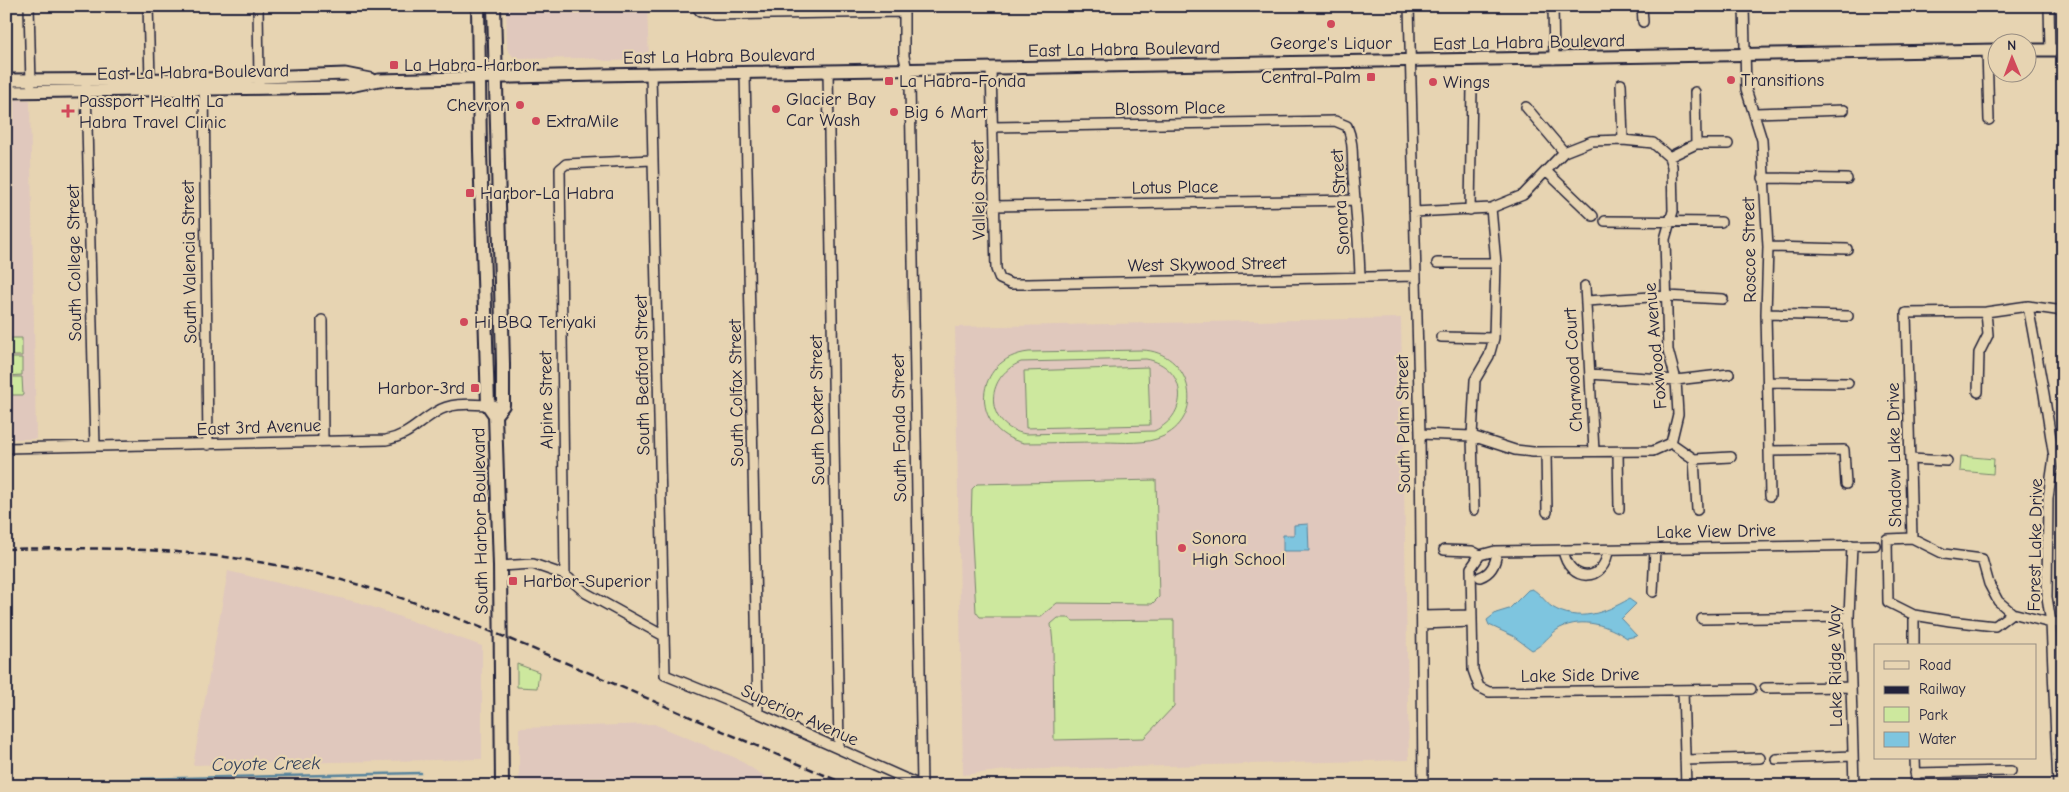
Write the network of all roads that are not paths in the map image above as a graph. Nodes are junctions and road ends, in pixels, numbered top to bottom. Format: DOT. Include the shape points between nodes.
graph roads {
  1 [pos="29,6"];
  2 [pos="148,6"];
  3 [pos="258,6"];
  4 [pos="478,6"];
  5 [pos="494,6"];
  6 [pos="1409,6"];
  7 [pos="1553,6"];
  8 [pos="1642,6"];
  9 [pos="1744,6"];
  10 [pos="2049,6"];
  11 [pos="698,9"];
  12 [pos="904,9"];
  13 [pos="1643,22"];
  14 [pos="1986,50"];
  15 [pos="2036,50"];
  16 [pos="2050,50"];
  17 [pos="2063,50"];
  18 [pos="1745,56"];
  19 [pos="1554,60"];
  20 [pos="1410,61"];
  21 [pos="991,69"];
  22 [pos="907,70"];
  23 [pos="828,71"];
  24 [pos="745,73"];
  25 [pos="651,74"];
  26 [pos="479,78"];
  27 [pos="496,78"];
  28 [pos="150,79"];
  29 [pos="6,80"];
  30 [pos="31,80"];
  31 [pos="1991,82"];
  32 [pos="259,83"];
  33 [pos="204,84"];
  34 [pos="1621,84"];
  35 [pos="86,85"];
  36 [pos="1472,87"];
  37 [pos="6,92"];
  38 [pos="31,92"];
  39 [pos="1695,92"];
  40 [pos="1526,106"];
  41 [pos="1844,110"];
  42 [pos="1754,113"];
  43 [pos="1990,120"];
  44 [pos="1347,126"];
  45 [pos="992,127"];
  46 [pos="1623,140"];
  47 [pos="1696,144"];
  48 [pos="1728,144"];
  49 [pos="1564,152"];
  50 [pos="1669,157"];
  51 [pos="652,160"];
  52 [pos="1546,171"];
  53 [pos="1763,178"];
  54 [pos="1846,179"];
  55 [pos="1356,200"];
  56 [pos="994,206"];
  57 [pos="1491,208"];
  58 [pos="1470,210"];
  59 [pos="1414,212"];
  60 [pos="1593,216"];
  61 [pos="1605,221"];
  62 [pos="1670,221"];
  63 [pos="1721,222"];
  64 [pos="1768,247"];
  65 [pos="1847,249"];
  66 [pos="1437,263"];
  67 [pos="1496,263"];
  68 [pos="1416,276"];
  69 [pos="1360,277"];
  70 [pos="1000,279"];
  71 [pos="1585,286"];
  72 [pos="1666,296"];
  73 [pos="1724,299"];
  74 [pos="1586,301"];
  75 [pos="2028,306"];
  76 [pos="2063,311"];
  77 [pos="1986,312"];
  78 [pos="1766,314"];
  79 [pos="1848,316"];
  80 [pos="322,320"];
  81 [pos="1441,337"];
  82 [pos="1494,338"];
  83 [pos="1590,374"];
  84 [pos="1729,374"];
  85 [pos="1676,380"];
  86 [pos="1768,382"];
  87 [pos="1848,383"];
  88 [pos="1978,392"];
  89 [pos="492,410"];
  90 [pos="1420,434"];
  91 [pos="1472,436"];
  92 [pos="323,441"];
  93 [pos="1671,443"];
  94 [pos="208,445"];
  95 [pos="95,446"];
  96 [pos="6,448"];
  97 [pos="1594,451"];
  98 [pos="1768,451"];
  99 [pos="1546,452"];
  100 [pos="1618,452"];
  101 [pos="1731,457"];
  102 [pos="1694,459"];
  103 [pos="1911,459"];
  104 [pos="1947,461"];
  105 [pos="1846,484"];
  106 [pos="1770,496"];
  107 [pos="1619,509"];
  108 [pos="1474,510"];
  109 [pos="1697,510"];
  110 [pos="1546,512"];
  111 [pos="1912,538"];
  112 [pos="1852,545"];
  113 [pos="1875,545"];
  114 [pos="1654,549"];
  115 [pos="1444,550"];
  116 [pos="1560,550"];
  117 [pos="1608,550"];
  118 [pos="1497,551"];
  119 [pos="1480,555"];
  120 [pos="500,566"];
  121 [pos="565,575"];
  122 [pos="1480,577"];
  123 [pos="1653,592"];
  124 [pos="2012,613"];
  125 [pos="1914,615"];
  126 [pos="1849,617"];
  127 [pos="1472,619"];
  128 [pos="1702,619"];
  129 [pos="1422,620"];
  130 [pos="2063,622"];
  131 [pos="2051,623"];
  132 [pos="664,636"];
  133 [pos="1914,644"];
  134 [pos="665,675"];
  135 [pos="1851,687"];
  136 [pos="1765,688"];
  137 [pos="1751,689"];
  138 [pos="1683,690"];
  139 [pos="758,713"];
  140 [pos="839,749"];
  141 [pos="1853,756"];
  142 [pos="1760,758"];
  143 [pos="1776,759"];
  144 [pos="1685,760"];
  145 [pos="1915,760"];
  146 [pos="2011,772"];
  147 [pos="1915,773"];
  148 [pos="502,786"];
  149 [pos="922,786"];
  150 [pos="1423,786"];
  151 [pos="1686,786"];
  152 [pos="1854,786"];
  153 [pos="1916,786"];
  154 [pos="2058,786"];
  1 -- 30 [label="street"];
  2 -- 28 [label="street"];
  3 -- 32 [label="street"];
  4 -- 26 [label="main road"];
  5 -- 27 [label="main road, South Harbor Boulevard"];
  6 -- 20 [label="street, South Palm Street"];
  7 -- 19 [label="street"];
  8 -- 13 [label="street"];
  9 -- 18 [label="street, Roscoe Street"];
  10 -- 16 [label="street"];
  11 -- 12 [label="street" via="714,15"];
  12 -- 22 [label="street, South Fonda Street"];
  14 -- 18 [label="main road, East La Habra Boulevard"];
  15 -- 16 [label="main road"];
  16 -- 17 [label="main road"];
  18 -- 19 [label="main road, East La Habra Boulevard"];
  18 -- 42 [label="street, Roscoe Street" via="1746,89"];
  19 -- 20 [label="main road, East La Habra Boulevard"];
  20 -- 21 [label="main road, East La Habra Boulevard"];
  20 -- 59 [label="street, South Palm Street"];
  21 -- 22 [label="main road, East La Habra Boulevard"];
  21 -- 45 [label="street, Vallejo Street"];
  22 -- 23 [label="main road, East La Habra Boulevard"];
  22 -- 149 [label="street, South Fonda Street" via="910,85"];
  23 -- 24 [label="main road, East La Habra Boulevard"];
  23 -- 140 [label="street, South Dexter Street"];
  24 -- 25 [label="main road, East La Habra Boulevard"];
  24 -- 139 [label="street, South Colfax Street"];
  25 -- 27 [label="main road, East La Habra Boulevard"];
  25 -- 51 [label="street, South Bedford Street"];
  26 -- 27 [label="main road, East La Habra Boulevard"];
  26 -- 32 [label="main road, East La Habra Boulevard" via="379,80 345,74"];
  26 -- 89 [label="main road"];
  27 -- 89 [label="main road, South Harbor Boulevard" via="503,405"];
  28 -- 33 [label="main road, East La Habra Boulevard"];
  28 -- 35 [label="main road, East La Habra Boulevard"];
  29 -- 30 [label="main road, East La Habra Boulevard"];
  30 -- 35 [label="main road, East La Habra Boulevard"];
  30 -- 38 [label="street"];
  31 -- 43 [label="street"];
  32 -- 33 [label="main road, East La Habra Boulevard"];
  33 -- 35 [label="main road, East La Habra Boulevard"];
  33 -- 94 [label="street, South Valencia Street"];
  34 -- 46 [label="street"];
  35 -- 38 [label="main road, East La Habra Boulevard"];
  35 -- 95 [label="street, South College Street"];
  36 -- 58 [label="street"];
  37 -- 38 [label="main road, East La Habra Boulevard"];
  39 -- 47 [label="street"];
  40 -- 49 [label="street"];
  41 -- 42 [label="street"];
  42 -- 53 [label="street, Roscoe Street" via="1762,140"];
  44 -- 45 [label="street, Blossom Place" via="1335,121"];
  44 -- 55 [label="street, Sonora Street" via="1352,139"];
  45 -- 56 [label="street, Vallejo Street"];
  46 -- 49 [label="street" via="1592,141"];
  46 -- 50 [label="street" via="1653,143"];
  47 -- 48 [label="street"];
  47 -- 50 [label="street"];
  49 -- 52 [label="street"];
  50 -- 62 [label="street, Foxwood Avenue" via="1673,211"];
  51 -- 121 [label="street, Alpine Street" via="566,164 560,169"];
  51 -- 132 [label="street, South Bedford Street"];
  52 -- 57 [label="street" via="1523,195"];
  52 -- 60 [label="street"];
  53 -- 54 [label="street"];
  53 -- 64 [label="street, Roscoe Street"];
  55 -- 56 [label="street, Lotus Place"];
  55 -- 69 [label="street, Sonora Street"];
  56 -- 70 [label="street, Vallejo Street" via="996,269"];
  57 -- 58 [label="street"];
  57 -- 67 [label="street"];
  58 -- 59 [label="street"];
  59 -- 68 [label="street, South Palm Street"];
  61 -- 62 [label="street"];
  62 -- 63 [label="street"];
  62 -- 72 [label="street, Foxwood Avenue" via="1665,239"];
  64 -- 65 [label="street"];
  64 -- 78 [label="street, Roscoe Street"];
  66 -- 67 [label="street"];
  67 -- 82 [label="street"];
  68 -- 69 [label="street, West Skywood Street"];
  68 -- 90 [label="street, South Palm Street"];
  69 -- 70 [label="street, West Skywood Street" via="1028,284 1011,284"];
  71 -- 74 [label="street, Charwood Court"];
  72 -- 73 [label="street"];
  72 -- 74 [label="street"];
  72 -- 85 [label="street, Foxwood Avenue" via="1668,350"];
  74 -- 83 [label="street, Charwood Court"];
  75 -- 76 [label="street"];
  75 -- 77 [label="street"];
  75 -- 131 [label="street, Forest Lake Drive" via="2054,457 2048,498 2047,598"];
  77 -- 88 [label="street" via="1988,335 1979,353"];
  77 -- 103 [label="street, Shadow Lake Drive" via="1906,313"];
  78 -- 79 [label="street"];
  78 -- 86 [label="street, Roscoe Street"];
  80 -- 92 [label="street"];
  81 -- 82 [label="street"];
  82 -- 91 [label="street" via="1489,356 1475,380"];
  83 -- 85 [label="street"];
  83 -- 97 [label="street, Charwood Court"];
  84 -- 85 [label="street"];
  85 -- 93 [label="street, Foxwood Avenue" via="1678,414"];
  86 -- 87 [label="street"];
  86 -- 98 [label="street, Roscoe Street"];
  89 -- 92 [label="street, East 3rd Avenue" via="450,406 437,411 398,438"];
  89 -- 120 [label="main road, South Harbor Boulevard"];
  90 -- 91 [label="street"];
  90 -- 129 [label="street, South Palm Street"];
  91 -- 99 [label="street" via="1514,450"];
  91 -- 108 [label="street"];
  92 -- 94 [label="street, East 3rd Avenue"];
  93 -- 100 [label="street" via="1653,451"];
  93 -- 102 [label="street"];
  94 -- 95 [label="street, East 3rd Avenue"];
  95 -- 96 [label="street, East 3rd Avenue"];
  97 -- 99 [label="street"];
  97 -- 100 [label="street"];
  98 -- 105 [label="street" via="1844,450"];
  98 -- 106 [label="street, Roscoe Street"];
  99 -- 110 [label="street"];
  100 -- 107 [label="street"];
  101 -- 102 [label="street"];
  102 -- 109 [label="street"];
  103 -- 104 [label="street"];
  103 -- 111 [label="street, Shadow Lake Drive"];
  111 -- 124 [label="street" via="1944,554 1982,559 1998,601"];
  111 -- 125 [label="street, Shadow Lake Drive" via="1887,539 1888,602"];
  112 -- 113 [label="street, Lake View Drive"];
  112 -- 114 [label="street, Lake View Drive"];
  112 -- 126 [label="street, Lake Ridge Way"];
  114 -- 117 [label="street, Lake View Drive"];
  114 -- 123 [label="street"];
  115 -- 119 [label="street" via="1472,551"];
  116 -- 117 [label="street, Lake View Drive"];
  116 -- 117 [label="street" via="1574,573 1585,576 1601,569"];
  116 -- 118 [label="street, Lake View Drive"];
  118 -- 119 [label="street, Lake View Drive"];
  118 -- 122 [label="street" via="1490,572"];
  119 -- 127 [label="street" via="1471,568"];
  120 -- 121 [label="street" via="533,564"];
  120 -- 148 [label="main road, South Harbor Boulevard"];
  121 -- 132 [label="street" via="586,593"];
  124 -- 125 [label="street" via="1996,626"];
  124 -- 131 [label="street"];
  125 -- 133 [label="street"];
  126 -- 128 [label="street"];
  126 -- 135 [label="street, Lake Ridge Way"];
  127 -- 129 [label="street"];
  127 -- 138 [label="street, Lake Side Drive" via="1473,670 1479,687 1490,692"];
  129 -- 150 [label="street, South Palm Street"];
  130 -- 131 [label="street"];
  131 -- 154 [label="street, Forest Lake Drive"];
  132 -- 134 [label="street, South Bedford Street"];
  134 -- 139 [label="street, Superior Avenue"];
  135 -- 136 [label="street"];
  135 -- 141 [label="street, Lake Ridge Way"];
  137 -- 138 [label="street, Lake Side Drive"];
  138 -- 144 [label="street"];
  139 -- 140 [label="street, Superior Avenue"];
  140 -- 149 [label="street, Superior Avenue"];
  141 -- 143 [label="street"];
  141 -- 152 [label="street, Lake Ridge Way"];
  142 -- 144 [label="street"];
  144 -- 151 [label="street"];
  145 -- 147 [label="street"];
  146 -- 147 [label="street"];
  147 -- 153 [label="street"];
}
